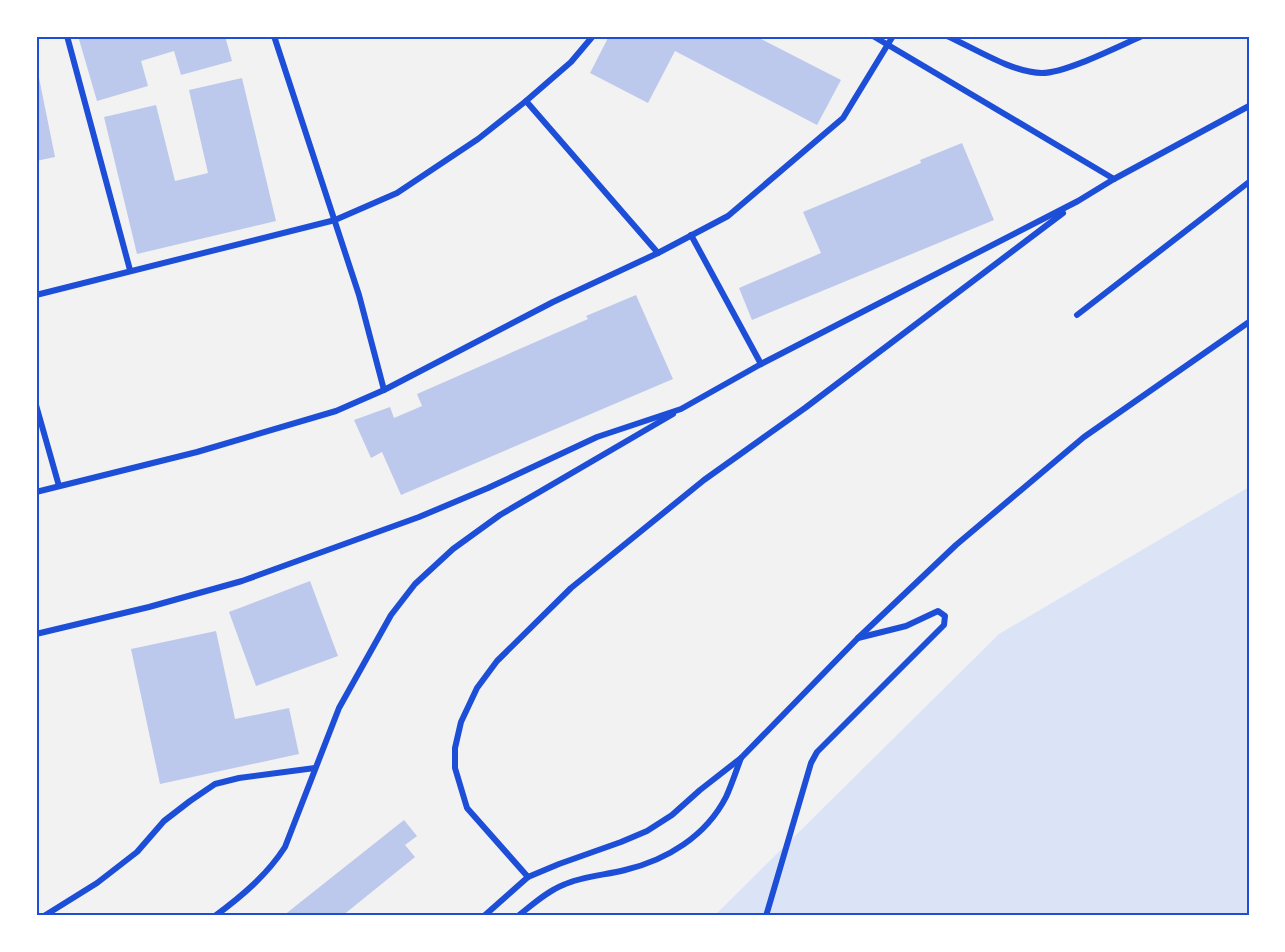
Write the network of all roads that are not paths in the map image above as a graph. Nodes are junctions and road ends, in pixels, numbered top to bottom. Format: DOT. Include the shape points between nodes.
graph roads {
  1 [pos="67,36"];
  2 [pos="274,36"];
  3 [pos="593,36"];
  4 [pos="873,36"];
  5 [pos="893,36"];
  6 [pos="947,36"];
  7 [pos="1142,36"];
  8 [pos="888,44"];
  9 [pos="526,101"];
  10 [pos="1249,106"];
  11 [pos="1114,179"];
  12 [pos="1249,182"];
  13 [pos="1078,201"];
  14 [pos="335,220"];
  15 [pos="691,235"];
  16 [pos="658,253"];
  17 [pos="130,270"];
  18 [pos="36,294"];
  19 [pos="1077,315"];
  20 [pos="1249,322"];
  21 [pos="761,364"];
  22 [pos="384,390"];
  23 [pos="36,405"];
  24 [pos="681,409"];
  25 [pos="59,486"];
  26 [pos="36,492"];
  27 [pos="36,634"];
  28 [pos="858,638"];
  29 [pos="741,758"];
  30 [pos="315,768"];
  31 [pos="528,877"];
  32 [pos="44,916"];
  33 [pos="215,916"];
  34 [pos="484,916"];
  35 [pos="518,916"];
  36 [pos="766,916"];
  1 -- 17 [label="street"];
  2 -- 14 [label="street"];
  3 -- 9 [label="street" via="571,62"];
  4 -- 8 [label="street"];
  5 -- 8 [label="street"];
  6 -- 7 [label="street" via="1017,68 1042,73 1062,70"];
  8 -- 11 [label="street"];
  8 -- 15 [label="street" via="843,118 728,216"];
  9 -- 14 [label="street" via="478,139 397,193"];
  9 -- 16 [label="street"];
  10 -- 11 [label="street"];
  11 -- 13 [label="street"];
  12 -- 19 [label="street"];
  13 -- 21 [label="street"];
  13 -- 31 [label="street" via="704,480 571,588 497,661 477,688 461,722 455,768 467,808"];
  14 -- 17 [label="street"];
  14 -- 22 [label="street"];
  15 -- 16 [label="street"];
  15 -- 21 [label="street"];
  16 -- 22 [label="street" via="553,302"];
  17 -- 18 [label="street"];
  20 -- 28 [label="street" via="1084,437 956,545"];
  21 -- 24 [label="street"];
  22 -- 25 [label="street" via="336,411 269,431"];
  23 -- 25 [label="street"];
  24 -- 27 [label="street" via="597,437 419,518 242,581"];
  24 -- 30 [label="street" via="500,515 453,549 415,584 391,615 339,708"];
  25 -- 26 [label="street"];
  28 -- 29 [label="street"];
  28 -- 36 [label="street" via="906,626 938,611 945,616 944,626 817,752"];
  29 -- 31 [label="street" via="647,831"];
  29 -- 35 [label="street" via="725,798 688,842 647,864 566,883"];
  30 -- 32 [label="street" via="215,784 164,821 137,852 97,883"];
  30 -- 33 [label="street" via="285,847 275,863"];
  31 -- 34 [label="street"];
}
